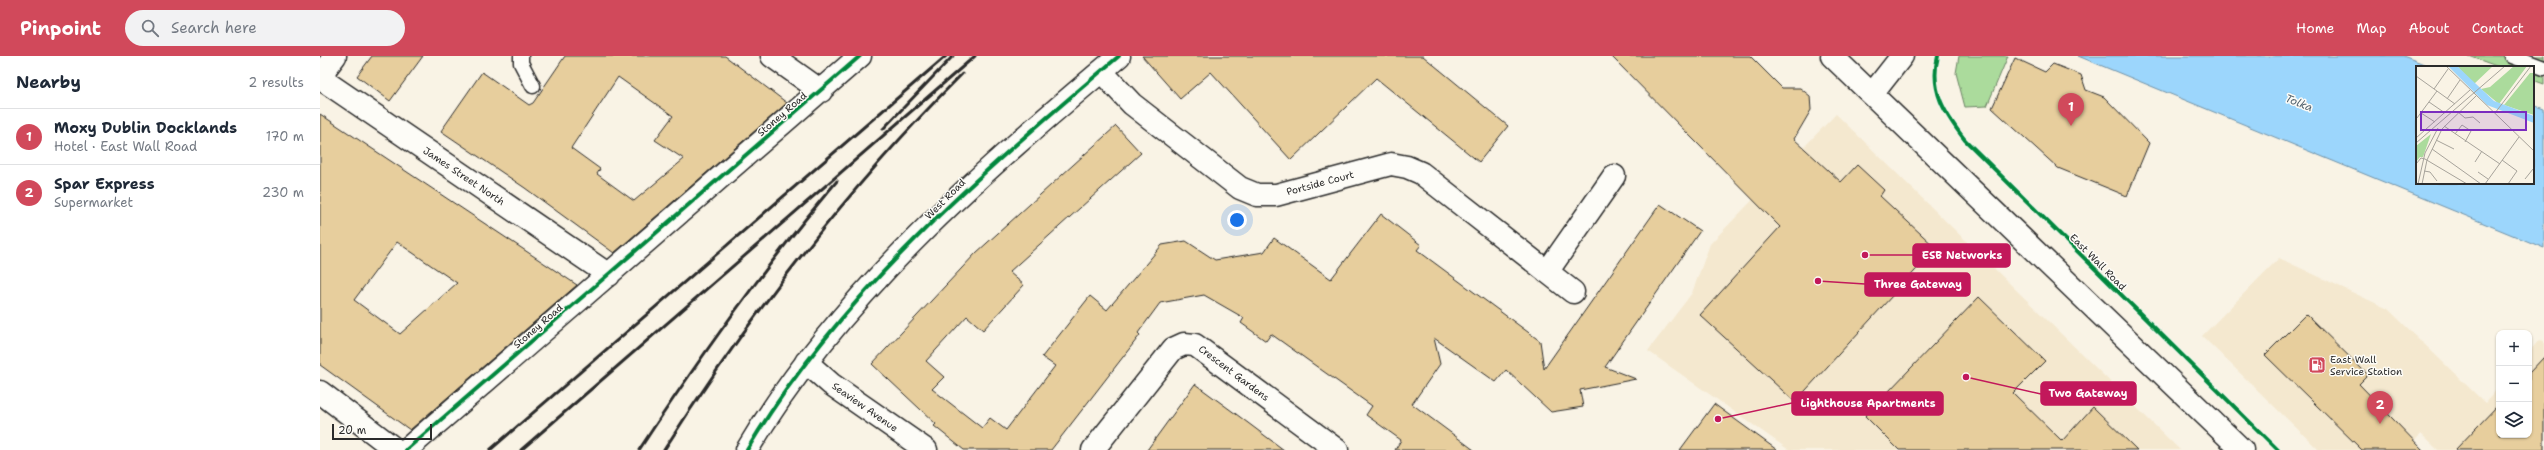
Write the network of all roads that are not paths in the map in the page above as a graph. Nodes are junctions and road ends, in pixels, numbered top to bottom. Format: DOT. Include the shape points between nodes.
graph roads {
  1 [pos="335,56"];
  2 [pos="521,56"];
  3 [pos="772,56"];
  4 [pos="860,56"];
  5 [pos="1119,56"];
  6 [pos="1832,56"];
  7 [pos="1902,56"];
  8 [pos="2512,56"];
  9 [pos="2544,68"];
  10 [pos="1101,71"];
  11 [pos="320,77"];
  12 [pos="533,86"];
  13 [pos="820,91"];
  14 [pos="1873,93"];
  15 [pos="1614,176"];
  16 [pos="1547,272"];
  17 [pos="609,275"];
  18 [pos="1573,292"];
  19 [pos="806,362"];
  20 [pos="320,392"];
  21 [pos="2238,448"];
  22 [pos="396,450"];
  23 [pos="406,450"];
  24 [pos="747,450"];
  25 [pos="926,450"];
  26 [pos="1093,450"];
  27 [pos="1338,450"];
  1 -- 11 [label="street"];
  2 -- 12 [label="lane" via="521,63"];
  3 -- 13 [label="street"];
  4 -- 13 [label="street, Stoney Road"];
  5 -- 10 [label="street, West Road"];
  6 -- 14 [label="street"];
  7 -- 14 [label="street"];
  8 -- 9 [label="lane"];
  10 -- 16 [label="street, Portside Court" via="1132,104 1240,188 1257,195 1276,195 1391,164 1407,166 1421,173"];
  10 -- 19 [label="street, West Road" via="992,164 898,258"];
  11 -- 17 [label="street, James Street North"];
  13 -- 17 [label="street, Stoney Road"];
  14 -- 21 [label="street"];
  15 -- 16 [label="street"];
  16 -- 18 [label="street, Portside Court"];
  17 -- 23 [label="street, Stoney Road"];
  19 -- 24 [label="street, West Road"];
  19 -- 25 [label="street, Seaview Avenue" via="831,384"];
  20 -- 22 [label="street"];
  26 -- 27 [label="street, Crescent Gardens" via="1173,349 1184,344 1195,344"];
}
